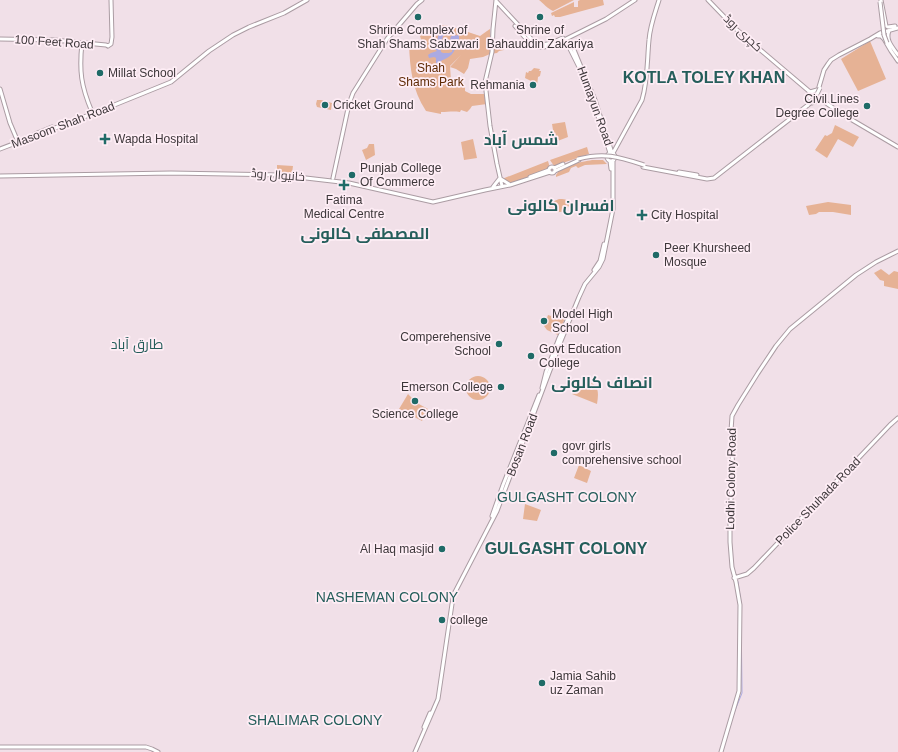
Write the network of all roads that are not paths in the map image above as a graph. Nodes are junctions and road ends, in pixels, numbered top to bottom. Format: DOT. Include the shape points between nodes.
graph roads {
  1 [pos="110,0"];
  2 [pos="307,0"];
  3 [pos="422,0"];
  4 [pos="495,0"];
  5 [pos="634,0"];
  6 [pos="659,0"];
  7 [pos="708,0"];
  8 [pos="880,1"];
  9 [pos="884,20"];
  10 [pos="898,27"];
  11 [pos="890,29"];
  12 [pos="878,34"];
  13 [pos="0,39"];
  14 [pos="564,39"];
  15 [pos="82,44"];
  16 [pos="898,58"];
  17 [pos="0,89"];
  18 [pos="810,92"];
  19 [pos="819,94"];
  20 [pos="102,109"];
  21 [pos="92,112"];
  22 [pos="79,118"];
  23 [pos="17,142"];
  24 [pos="898,148"];
  25 [pos="0,149"];
  26 [pos="611,153"];
  27 [pos="612,160"];
  28 [pos="112,174"];
  29 [pos="0,176"];
  30 [pos="538,176"];
  31 [pos="333,178"];
  32 [pos="500,178"];
  33 [pos="509,184"];
  34 [pos="501,186"];
  35 [pos="493,187"];
  36 [pos="898,251"];
  37 [pos="898,419"];
  38 [pos="735,579"];
  39 [pos="0,748"];
  40 [pos="110,748"];
  41 [pos="153,752"];
  42 [pos="158,752"];
  43 [pos="414,752"];
  44 [pos="720,752"];
  1 -- 15 [label="main road, 100 Feet Road" via="110,44"];
  2 -- 20 [label="main road, Masoom Shah Road" via="284,13 243,29 209,51 170,82"];
  3 -- 31 [label="main road" via="392,33 350,98"];
  4 -- 14 [label="main road" via="536,44 543,45"];
  4 -- 32 [label="main road" via="492,52 485,82"];
  5 -- 14 [label="main road" via="606,18"];
  6 -- 26 [label="main road" via="652,21 642,100"];
  7 -- 18 [label="main road, کچری روڈ" via="737,30"];
  8 -- 9 [label="main road"];
  8 -- 12 [label="main road" via="882,25"];
  8 -- 16 [label="main road, bridge" via="885,35"];
  9 -- 10 [label="main road" via="887,27"];
  9 -- 11 [label="main road" via="885,27"];
  10 -- 11 [label="main road"];
  10 -- 12 [label="main road"];
  11 -- 12 [label="main road"];
  11 -- 16 [label="main road" via="888,39"];
  12 -- 16 [label="main road" via="884,38"];
  12 -- 19 [label="main road, خانیوال روڈ" via="831,60 824,70"];
  13 -- 15 [label="main road, 100 Feet Road"];
  14 -- 26 [label="main road, Humayun Road" via="579,66"];
  14 -- 26 [label="main road, Humayun Road" via="572,44 595,100"];
  15 -- 21 [label="main road" via="83,86"];
  17 -- 23 [label="main road"];
  18 -- 19 [label="main road, کچری روڈ"];
  18 -- 19 [label="main road"];
  18 -- 19 [label="main road" via="811,101 817,101"];
  19 -- 24 [label="main road, کچری روڈ" via="840,113"];
  19 -- 30 [label="main road, خانیوال روڈ, bridge" via="815,94 767,136 713,176 650,167 609,155 578,159 551,168"];
  20 -- 21 [label="main road, Masoom Shah Road"];
  20 -- 22 [label="main road, Masoom Shah Road"];
  21 -- 22 [label="main road, Masoom Shah Road"];
  22 -- 23 [label="main road, Masoom Shah Road"];
  23 -- 25 [label="main road, Masoom Shah Road"];
  26 -- 27 [label="main road" via="615,156"];
  26 -- 27 [label="main road" via="607,158"];
  27 -- 43 [label="main road, Bosan Road" via="611,211 600,261 581,287 490,522 452,595 438,693"];
  28 -- 29 [label="main road, خانیوال روڈ"];
  28 -- 29 [label="main road, خانیوال روڈ"];
  28 -- 34 [label="main road, خانیوال روڈ" via="280,175 349,183 433,202"];
  28 -- 35 [label="main road, خانیوال روڈ" via="274,173 334,179 430,201"];
  30 -- 33 [label="main road, خانیوال روڈ"];
  30 -- 34 [label="main road" via="520,183"];
  32 -- 33 [label="main road"];
  32 -- 34 [label="main road"];
  32 -- 35 [label="main road"];
  33 -- 34 [label="main road, خانیوال روڈ"];
  34 -- 35 [label="main road, خانیوال روڈ"];
  36 -- 38 [label="main road, Lodhi Colony Road" via="856,275 790,329 776,346 732,416 730,556"];
  37 -- 38 [label="main road, Police Shuhada Road" via="752,573"];
  38 -- 44 [label="main road, Lodhi Colony Road" via="740,605 739,691"];
  39 -- 40 [label="main road"];
  40 -- 41 [label="main road"];
  40 -- 42 [label="main road" via="146,748"];
}
